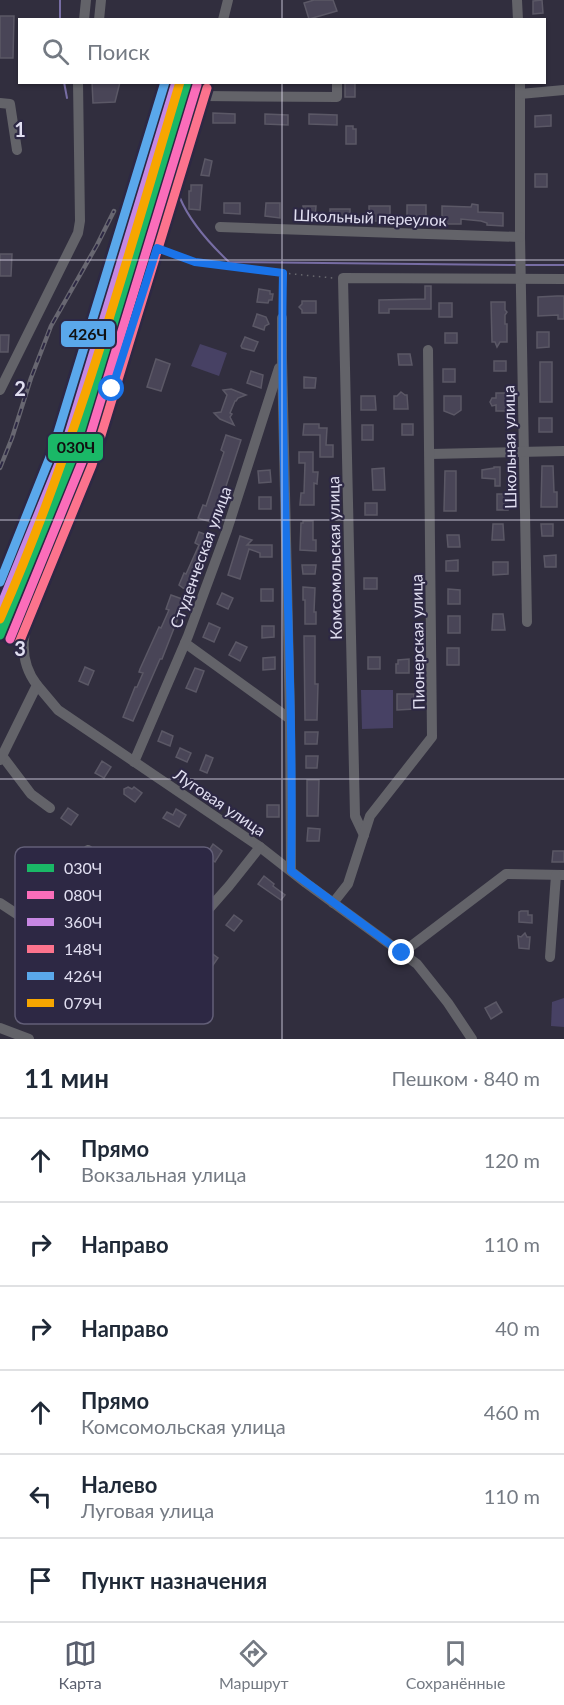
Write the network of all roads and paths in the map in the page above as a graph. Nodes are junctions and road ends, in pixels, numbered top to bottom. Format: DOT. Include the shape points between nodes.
graph roads {
  1 [pos="86,0"];
  2 [pos="101,0"];
  3 [pos="228,0"];
  4 [pos="517,0"];
  5 [pos="84,18"];
  6 [pos="99,18"];
  7 [pos="224,18"];
  8 [pos="518,18"];
  9 [pos="78,84"];
  10 [pos="205,84"];
  11 [pos="337,84"];
  12 [pos="520,88"];
  13 [pos="564,90"];
  14 [pos="202,96"];
  15 [pos="0,103"];
  16 [pos="17,150"];
  17 [pos="220,227"];
  18 [pos="520,237"];
  19 [pos="157,248"];
  20 [pos="283,273"];
  21 [pos="521,275"];
  22 [pos="343,278"];
  23 [pos="564,279"];
  24 [pos="282,318"];
  25 [pos="428,350"];
  26 [pos="282,358"];
  27 [pos="0,390"];
  28 [pos="564,451"];
  29 [pos="524,452"];
  30 [pos="430,454"];
  31 [pos="527,622"];
  32 [pos="184,643"];
  33 [pos="37,685"];
  34 [pos="290,719"];
  35 [pos="1,759"];
  36 [pos="134,762"];
  37 [pos="50,808"];
  38 [pos="364,835"];
  39 [pos="260,847"];
  40 [pos="291,871"];
  41 [pos="560,875"];
  42 [pos="0,903"];
  43 [pos="333,903"];
  44 [pos="213,904"];
  45 [pos="15,913"];
  46 [pos="402,953"];
  47 [pos="550,957"];
  48 [pos="0,1028"];
  49 [pos="29,1039"];
  50 [pos="472,1039"];
  1 -- 5 [label="street"];
  2 -- 6 [label="street"];
  3 -- 7 [label="street"];
  4 -- 8 [label="street"];
  9 -- 27 [label="street" via="78,233"];
  10 -- 14 [label="street, Луговая улица"];
  11 -- 14 [label="street" via="337,97"];
  12 -- 13 [label="street"];
  12 -- 18 [label="street"];
  14 -- 19 [label="street, Луговая улица"];
  15 -- 16 [label="street" via="10,104"];
  17 -- 18 [label="street, Школьный переулок"];
  18 -- 21 [label="street, Школьная улица"];
  19 -- 20 [label="path" via="195,262"];
  19 -- 33 [label="street, Луговая улица" via="112,389 25,625 26,665"];
  20 -- 22 [label="path"];
  20 -- 24 [label="path"];
  21 -- 22 [label="street"];
  21 -- 23 [label="street"];
  21 -- 29 [label="street, Школьная улица"];
  22 -- 38 [label="street, Комсомольская улица" via="355,816"];
  24 -- 26 [label="street"];
  25 -- 30 [label="street, Пионерская улица"];
  26 -- 32 [label="street, Студенческая улица" via="227,530"];
  26 -- 34 [label="street"];
  28 -- 29 [label="street"];
  29 -- 30 [label="street"];
  29 -- 31 [label="street, Школьная улица"];
  30 -- 38 [label="street, Пионерская улица" via="432,738 370,816"];
  32 -- 34 [label="street"];
  32 -- 36 [label="street, Студенческая улица"];
  33 -- 35 [label="street"];
  33 -- 36 [label="street, Луговая улица" via="58,710"];
  34 -- 40 [label="street"];
  35 -- 37 [label="street" via="31,794"];
  36 -- 39 [label="street, Луговая улица"];
  38 -- 43 [label="street, Пионерская улица" via="348,884"];
  39 -- 40 [label="street, Луговая улица"];
  39 -- 44 [label="street"];
  40 -- 43 [label="street, Луговая улица"];
  41 -- 46 [label="street" via="506,874"];
  41 -- 47 [label="street"];
  42 -- 45 [label="street"];
  43 -- 46 [label="street, Луговая улица"];
  46 -- 50 [label="street, Луговая улица" via="417,964"];
  48 -- 49 [label="street"];
}
